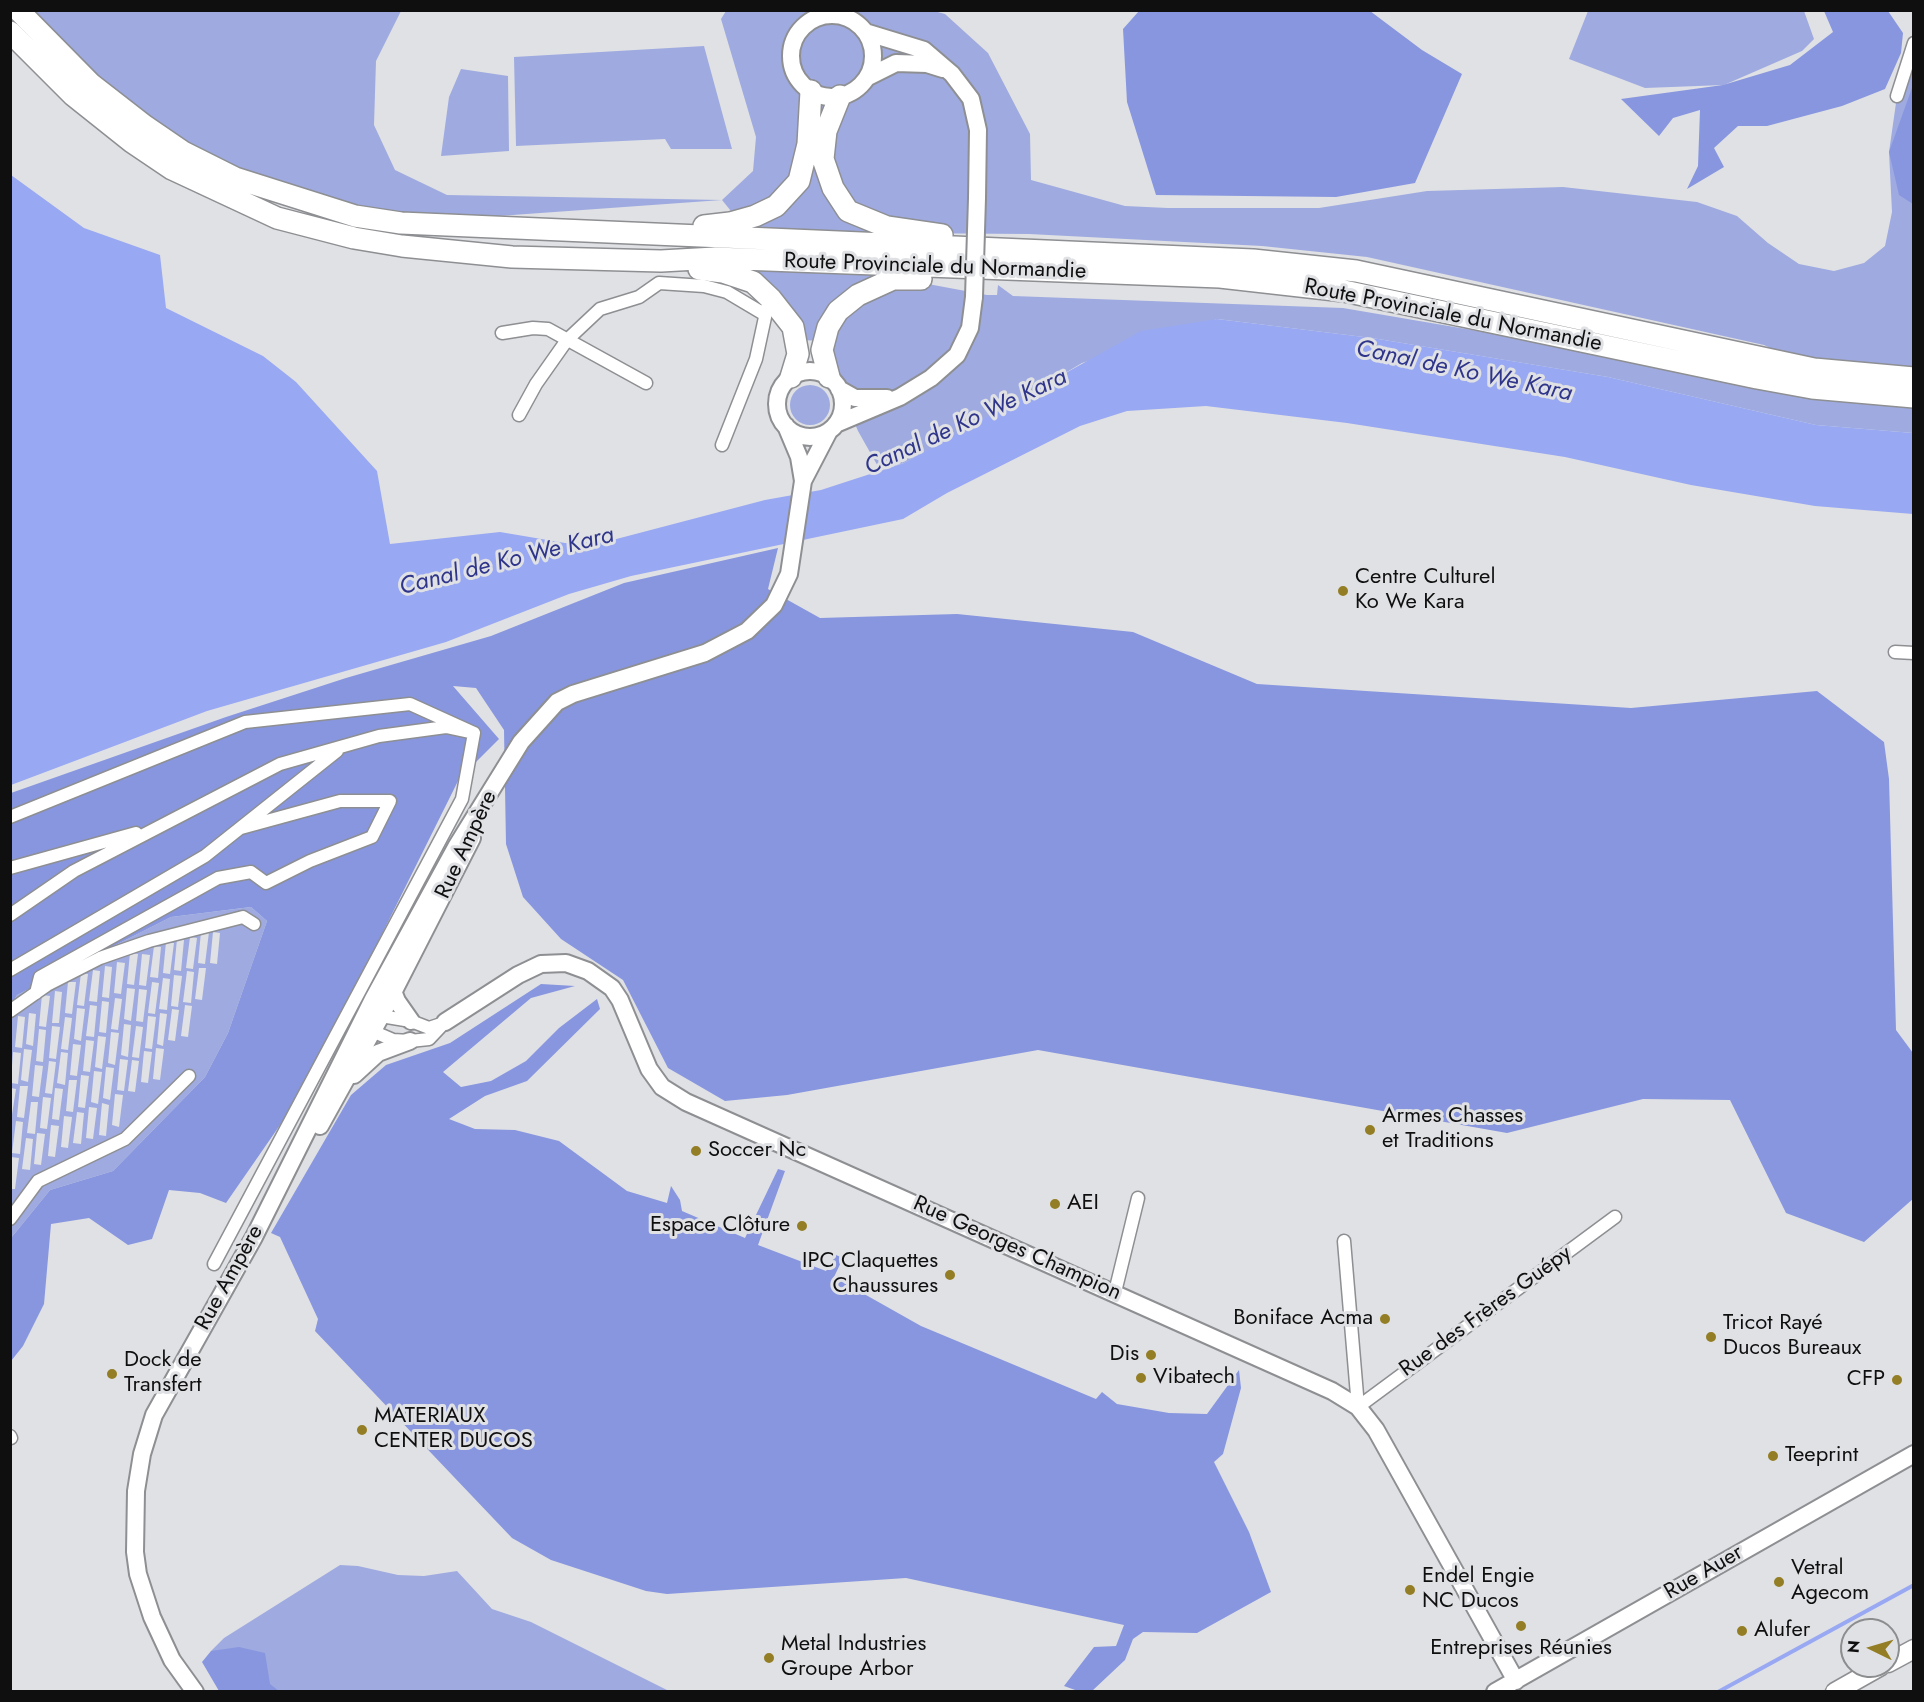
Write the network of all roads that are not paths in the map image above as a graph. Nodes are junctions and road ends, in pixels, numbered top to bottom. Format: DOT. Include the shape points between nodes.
graph roads {
  1 [pos="18,10"];
  2 [pos="817,15"];
  3 [pos="857,22"];
  4 [pos="10,32"];
  5 [pos="1914,43"];
  6 [pos="944,69"];
  7 [pos="868,77"];
  8 [pos="811,91"];
  9 [pos="840,96"];
  10 [pos="1898,96"];
  11 [pos="639,233"];
  12 [pos="1011,260"];
  13 [pos="662,261"];
  14 [pos="768,307"];
  15 [pos="502,333"];
  16 [pos="567,340"];
  17 [pos="791,377"];
  18 [pos="1914,378"];
  19 [pos="646,383"];
  20 [pos="834,383"];
  21 [pos="900,397"];
  22 [pos="1914,397"];
  23 [pos="519,415"];
  24 [pos="786,426"];
  25 [pos="832,428"];
  26 [pos="722,445"];
  27 [pos="801,487"];
  28 [pos="1895,652"];
  29 [pos="1914,653"];
  30 [pos="474,733"];
  31 [pos="344,746"];
  32 [pos="502,772"];
  33 [pos="10,817"];
  34 [pos="160,826"];
  35 [pos="241,828"];
  36 [pos="10,868"];
  37 [pos="426,902"];
  38 [pos="10,915"];
  39 [pos="254,924"];
  40 [pos="10,970"];
  41 [pos="393,991"];
  42 [pos="36,993"];
  43 [pos="10,1011"];
  44 [pos="411,1021"];
  45 [pos="375,1022"];
  46 [pos="445,1022"];
  47 [pos="352,1040"];
  48 [pos="410,1041"];
  49 [pos="189,1076"];
  50 [pos="339,1092"];
  51 [pos="1138,1198"];
  52 [pos="273,1200"];
  53 [pos="1615,1217"];
  54 [pos="10,1220"];
  55 [pos="1344,1241"];
  56 [pos="214,1264"];
  57 [pos="1115,1292"];
  58 [pos="1358,1407"];
  59 [pos="1914,1454"];
  60 [pos="1914,1649"];
  61 [pos="1900,1657"];
  62 [pos="1860,1678"];
  63 [pos="1516,1681"];
  64 [pos="195,1692"];
  65 [pos="1495,1692"];
  66 [pos="1835,1692"];
  1 -- 11 [label="highway, Route Provinciale du Normandie" via="91,84 145,126 183,152 265,189 356,216 401,223"];
  2 -- 3 [label="main road"];
  2 -- 8 [label="main road" via="801,30 792,54 796,75"];
  3 -- 6 [label="main road" via="924,50"];
  3 -- 7 [label="main road" via="873,55"];
  4 -- 13 [label="highway, Route Provinciale du Normandie" via="73,95 132,142 206,187 277,218 402,246 512,257"];
  5 -- 10 [label="street"];
  6 -- 7 [label="main road" via="896,63"];
  6 -- 21 [label="main road, bridge" via="971,99 978,130 970,328 957,355 931,378"];
  7 -- 9 [label="main road" via="861,86"];
  8 -- 9 [label="main road"];
  8 -- 11 [label="highway" via="808,144 799,181 776,206 730,223"];
  9 -- 12 [label="highway" via="826,131 824,159 834,188 848,211 887,227 928,232"];
  11 -- 12 [label="highway, Route Provinciale du Normandie"];
  12 -- 13 [label="highway, Route Provinciale du Normandie"];
  12 -- 18 [label="highway, Route Provinciale du Normandie" via="1253,260 1356,271 1761,359 1814,369"];
  12 -- 20 [label="highway" via="964,279 893,279 858,295 838,311 828,327 822,350"];
  12 -- 22 [label="highway, Route Provinciale du Normandie" via="1344,291 1757,378 1812,388"];
  13 -- 14 [label="highway" via="753,282"];
  14 -- 16 [label="street" via="704,286 659,283 639,297 600,309"];
  14 -- 17 [label="highway" via="793,327 798,354"];
  14 -- 26 [label="street" via="756,359"];
  15 -- 16 [label="street" via="548,329"];
  16 -- 19 [label="street"];
  16 -- 23 [label="street"];
  17 -- 20 [label="main road" via="810,370"];
  17 -- 24 [label="main road" via="777,400"];
  20 -- 21 [label="main road" via="855,398"];
  20 -- 25 [label="main road" via="843,407"];
  21 -- 25 [label="main road"];
  24 -- 25 [label="main road" via="811,436"];
  24 -- 27 [label="main road" via="799,457"];
  25 -- 27 [label="main road"];
  27 -- 32 [label="main road, Rue Ampère" via="789,574 774,605 747,631 705,653 557,702 521,742"];
  28 -- 29 [label="street"];
  30 -- 31 [label="street" via="446,727 379,736"];
  30 -- 33 [label="street" via="410,704 245,722"];
  30 -- 56 [label="street" via="462,799"];
  31 -- 34 [label="street" via="280,764"];
  31 -- 35 [label="street"];
  32 -- 37 [label="main road, Rue Ampère"];
  32 -- 41 [label="main road, Rue Ampère" via="466,854"];
  34 -- 36 [label="street"];
  34 -- 38 [label="street" via="74,871"];
  35 -- 40 [label="street" via="205,856"];
  35 -- 42 [label="street" via="340,801 390,801 372,837 266,883 251,872 218,878 40,977"];
  37 -- 45 [label="street"];
  37 -- 47 [label="main road, Rue Ampère"];
  39 -- 42 [label="street" via="243,917 149,941 100,958"];
  41 -- 44 [label="main road"];
  41 -- 45 [label="main road, Rue Ampère"];
  42 -- 43 [label="street"];
  44 -- 45 [label="street, Rue Georges Champion"];
  44 -- 46 [label="street, Rue Georges Champion" via="429,1028"];
  45 -- 47 [label="street"];
  45 -- 48 [label="street" via="393,1040"];
  45 -- 50 [label="main road, Rue Ampère"];
  46 -- 48 [label="street, Rue Georges Champion" via="429,1039"];
  46 -- 57 [label="main road, Rue Georges Champion" via="541,964 566,963 588,971 612,988 620,1000 649,1069 662,1087 686,1102"];
  47 -- 52 [label="main road, Rue Ampère"];
  48 -- 50 [label="main road" via="378,1053"];
  49 -- 54 [label="street" via="125,1139 38,1181"];
  50 -- 52 [label="main road, Rue Ampère" via="291,1179"];
  51 -- 57 [label="street"];
  52 -- 64 [label="main road, Rue Ampère" via="154,1415 136,1491 138,1575 172,1660"];
  53 -- 58 [label="street, Rue des Frères Guépy"];
  55 -- 58 [label="street"];
  57 -- 58 [label="main road, Rue Georges Champion" via="1332,1391"];
  58 -- 63 [label="main road, Rue Georges Champion" via="1376,1430"];
  59 -- 63 [label="main road, Rue Auer"];
  60 -- 61 [label="main road"];
  62 -- 66 [label="main road"];
  63 -- 65 [label="main road, Rue Auer"];
}
